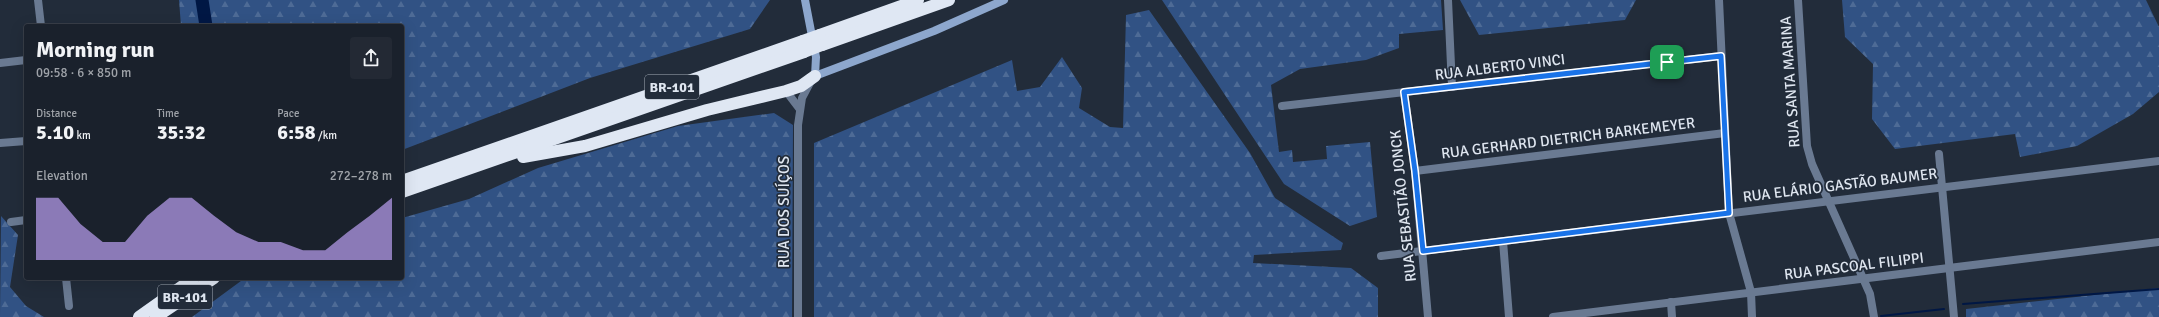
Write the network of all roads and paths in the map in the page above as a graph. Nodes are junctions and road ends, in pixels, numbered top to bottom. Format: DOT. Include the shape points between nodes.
graph roads {
  1 [pos="38,0"];
  2 [pos="804,0"];
  3 [pos="918,0"];
  4 [pos="949,0"];
  5 [pos="1004,0"];
  6 [pos="1448,0"];
  7 [pos="1718,0"];
  8 [pos="1798,0"];
  9 [pos="41,24"];
  10 [pos="821,40"];
  11 [pos="804,46"];
  12 [pos="1721,56"];
  13 [pos="24,60"];
  14 [pos="0,63"];
  15 [pos="815,76"];
  16 [pos="1452,87"];
  17 [pos="786,91"];
  18 [pos="1404,92"];
  19 [pos="1282,106"];
  20 [pos="800,108"];
  21 [pos="1725,133"];
  22 [pos="24,141"];
  23 [pos="0,143"];
  24 [pos="1938,154"];
  25 [pos="2159,161"];
  26 [pos="491,162"];
  27 [pos="1415,171"];
  28 [pos="404,180"];
  29 [pos="1942,187"];
  30 [pos="404,191"];
  31 [pos="1828,201"];
  32 [pos="1729,213"];
  33 [pos="24,220"];
  34 [pos="11,222"];
  35 [pos="1503,241"];
  36 [pos="2159,242"];
  37 [pos="1423,251"];
  38 [pos="1381,256"];
  39 [pos="1950,268"];
  40 [pos="1863,278"];
  41 [pos="66,280"];
  42 [pos="191,280"];
  43 [pos="211,280"];
  44 [pos="1751,292"];
  45 [pos="1671,302"];
  46 [pos="69,306"];
  47 [pos="1589,315"];
  48 [pos="139,317"];
  49 [pos="156,317"];
  50 [pos="798,317"];
  51 [pos="1428,317"];
  52 [pos="1509,317"];
  53 [pos="1553,317"];
  54 [pos="1672,317"];
  55 [pos="1752,317"];
  56 [pos="1874,317"];
  57 [pos="1954,317"];
  1 -- 9 [label="street"];
  2 -- 15 [label="main road, RUA DOS SUÍÇOS" via="816,57"];
  3 -- 10 [label="highway, BR-101"];
  4 -- 10 [label="highway, BR-101"];
  5 -- 15 [label="main road" via="934,31"];
  6 -- 16 [label="street"];
  7 -- 12 [label="street"];
  8 -- 31 [label="street, RUA SANTA MARINA" via="1806,136 1812,164"];
  10 -- 11 [label="highway, BR-101, bridge"];
  11 -- 26 [label="highway, BR-101"];
  11 -- 28 [label="highway, BR-101"];
  12 -- 16 [label="street, RUA ALBERTO VINCI"];
  12 -- 21 [label="street"];
  13 -- 14 [label="street"];
  15 -- 17 [label="highway" via="802,86"];
  15 -- 20 [label="street, RUA DOS SUÍÇOS" via="805,91"];
  16 -- 18 [label="street, RUA ALBERTO VINCI"];
  17 -- 20 [label="street"];
  17 -- 26 [label="highway" via="707,110 585,146"];
  18 -- 19 [label="street, RUA ALBERTO VINCI"];
  18 -- 27 [label="street, RUA SEBASTIÃO JONCK"];
  20 -- 50 [label="street, RUA DOS SUÍÇOS"];
  21 -- 27 [label="street, RUA GERHARD DIETRICH BARKEMEYER"];
  21 -- 32 [label="street"];
  22 -- 23 [label="street"];
  24 -- 29 [label="street"];
  25 -- 29 [label="street, RUA ELÁRIO GASTÃO BAUMER"];
  26 -- 30 [label="highway, BR-101"];
  27 -- 37 [label="street, RUA SEBASTIÃO JONCK"];
  29 -- 31 [label="street, RUA ELÁRIO GASTÃO BAUMER"];
  29 -- 39 [label="street"];
  31 -- 32 [label="street, RUA ELÁRIO GASTÃO BAUMER"];
  31 -- 40 [label="street, RUA SANTA MARINA"];
  32 -- 35 [label="street, RUA ELÁRIO GASTÃO BAUMER"];
  32 -- 44 [label="street"];
  33 -- 34 [label="street"];
  35 -- 37 [label="street, RUA ELÁRIO GASTÃO BAUMER"];
  35 -- 52 [label="street"];
  36 -- 39 [label="street, RUA PASCOAL FILIPPI"];
  37 -- 38 [label="street, RUA ELÁRIO GASTÃO BAUMER"];
  37 -- 51 [label="street, RUA SEBASTIÃO JONCK"];
  39 -- 40 [label="street, RUA PASCOAL FILIPPI"];
  39 -- 57 [label="street"];
  40 -- 44 [label="street, RUA PASCOAL FILIPPI"];
  40 -- 56 [label="street, RUA SANTA MARINA" via="1870,294"];
  41 -- 46 [label="street"];
  42 -- 48 [label="highway, BR-101"];
  43 -- 49 [label="highway, BR-101"];
  44 -- 45 [label="street, RUA PASCOAL FILIPPI"];
  44 -- 55 [label="street"];
  45 -- 47 [label="street, RUA PASCOAL FILIPPI"];
  45 -- 54 [label="street"];
  47 -- 53 [label="street, RUA PASCOAL FILIPPI"];
}
